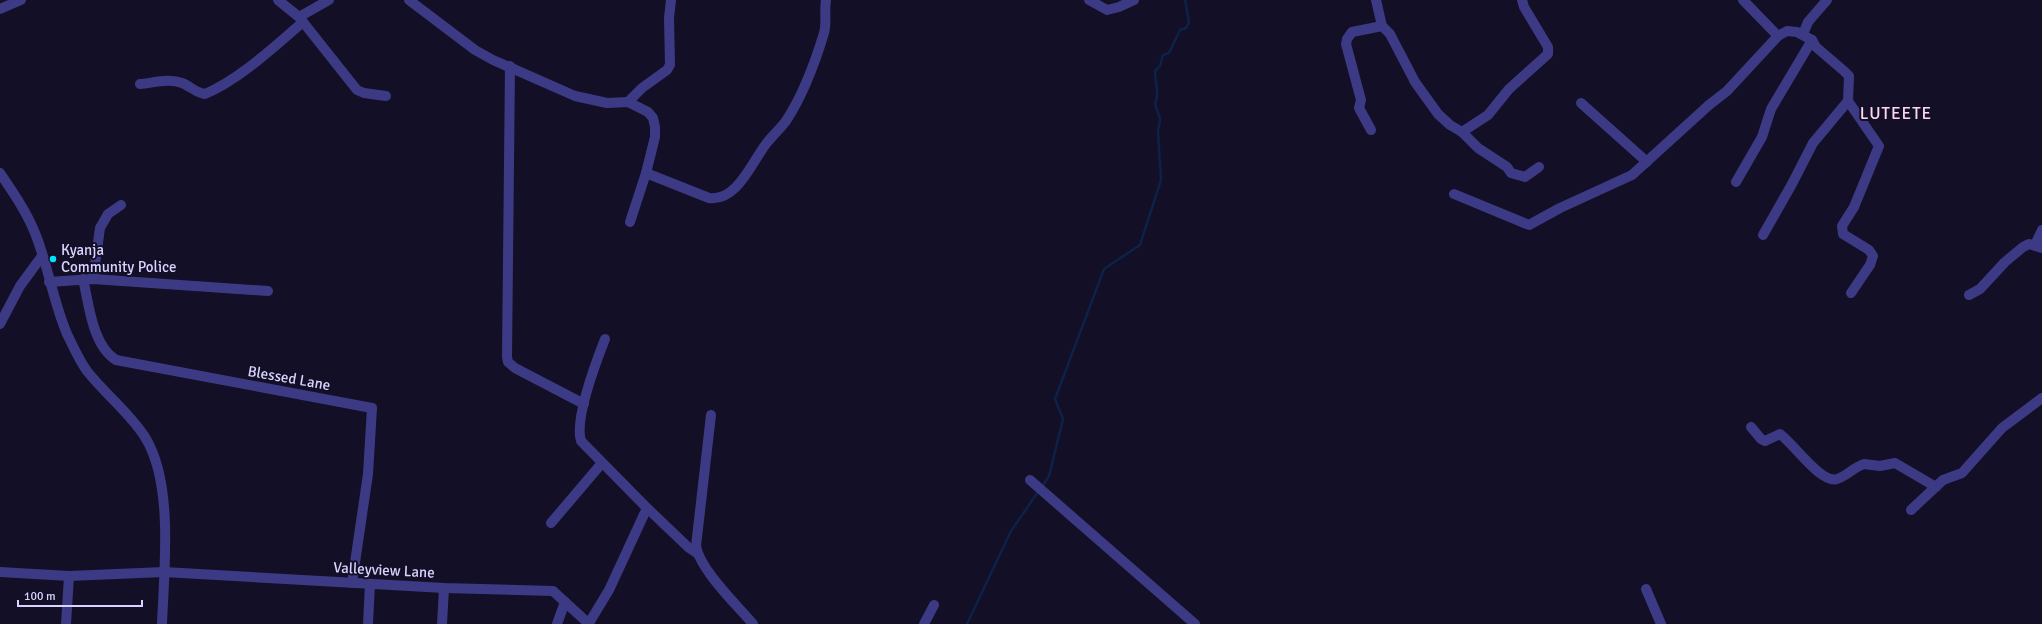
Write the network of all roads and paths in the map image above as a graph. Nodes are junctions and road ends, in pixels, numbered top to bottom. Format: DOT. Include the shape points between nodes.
graph roads {
  1 [pos="21,0"];
  2 [pos="278,0"];
  3 [pos="329,0"];
  4 [pos="409,0"];
  5 [pos="671,0"];
  6 [pos="826,0"];
  7 [pos="1089,0"];
  8 [pos="1134,0"];
  9 [pos="1376,0"];
  10 [pos="1522,0"];
  11 [pos="1743,0"];
  12 [pos="1827,0"];
  13 [pos="0,9"];
  14 [pos="301,20"];
  15 [pos="1382,26"];
  16 [pos="1803,34"];
  17 [pos="1778,36"];
  18 [pos="1812,40"];
  19 [pos="510,66"];
  20 [pos="140,84"];
  21 [pos="386,96"];
  22 [pos="628,102"];
  23 [pos="1848,102"];
  24 [pos="1581,103"];
  25 [pos="1371,130"];
  26 [pos="1462,132"];
  27 [pos="1647,162"];
  28 [pos="1539,167"];
  29 [pos="0,173"];
  30 [pos="646,173"];
  31 [pos="1736,182"];
  32 [pos="1454,194"];
  33 [pos="121,205"];
  34 [pos="630,222"];
  35 [pos="2042,230"];
  36 [pos="1762,235"];
  37 [pos="2038,246"];
  38 [pos="42,256"];
  39 [pos="88,279"];
  40 [pos="49,282"];
  41 [pos="268,291"];
  42 [pos="1851,293"];
  43 [pos="1969,295"];
  44 [pos="0,324"];
  45 [pos="605,339"];
  46 [pos="2042,398"];
  47 [pos="584,404"];
  48 [pos="711,415"];
  49 [pos="1751,427"];
  50 [pos="602,463"];
  51 [pos="1030,480"];
  52 [pos="1936,487"];
  53 [pos="647,508"];
  54 [pos="1911,510"];
  55 [pos="551,523"];
  56 [pos="697,553"];
  57 [pos="0,572"];
  58 [pos="164,572"];
  59 [pos="69,576"];
  60 [pos="352,583"];
  61 [pos="370,584"];
  62 [pos="444,588"];
  63 [pos="1646,589"];
  64 [pos="565,602"];
  65 [pos="934,605"];
  66 [pos="589,623"];
  67 [pos="66,624"];
  68 [pos="162,624"];
  69 [pos="368,624"];
  70 [pos="442,624"];
  71 [pos="556,624"];
  72 [pos="754,624"];
  73 [pos="924,624"];
  74 [pos="1195,624"];
  75 [pos="1661,624"];
  1 -- 13 [label="street"];
  2 -- 14 [label="street"];
  3 -- 14 [label="street"];
  4 -- 19 [label="street" via="475,50"];
  5 -- 22 [label="street" via="670,65"];
  6 -- 30 [label="street" via="824,33 797,103 751,168 729,192 719,199 709,198"];
  7 -- 8 [label="street" via="1107,10"];
  9 -- 15 [label="street"];
  10 -- 26 [label="street" via="1548,47 1548,54 1509,89 1488,115"];
  11 -- 17 [label="street"];
  12 -- 16 [label="street" via="1808,22"];
  14 -- 20 [label="street" via="275,46 234,78 205,94 181,82"];
  14 -- 21 [label="street" via="357,90"];
  15 -- 25 [label="street" via="1352,32 1346,39 1362,100 1359,108"];
  15 -- 26 [label="street" via="1390,34 1415,82 1438,114 1450,126"];
  16 -- 17 [label="street" via="1787,32"];
  16 -- 18 [label="street"];
  17 -- 27 [label="street" via="1727,91"];
  18 -- 23 [label="street" via="1818,50 1847,74 1850,83"];
  18 -- 31 [label="street" via="1772,107 1762,137"];
  19 -- 22 [label="street" via="585,99 607,103"];
  19 -- 47 [label="street" via="507,357 515,368"];
  22 -- 30 [label="street" via="648,112 653,118 655,137"];
  23 -- 36 [label="street" via="1813,143"];
  23 -- 42 [label="street" via="1879,146 1854,207 1842,226 1844,234 1869,250 1873,256 1870,265"];
  24 -- 27 [label="street"];
  26 -- 28 [label="street" via="1478,148 1507,167 1513,174 1525,177"];
  27 -- 32 [label="street" via="1628,178 1528,225"];
  29 -- 38 [label="street" via="24,211 35,233"];
  30 -- 34 [label="street"];
  33 -- 39 [label="street" via="108,214 100,228"];
  35 -- 37 [label="street"];
  37 -- 43 [label="street" via="2029,244 2015,252 1980,289"];
  38 -- 40 [label="street"];
  38 -- 44 [label="street" via="20,286"];
  39 -- 40 [label="street"];
  39 -- 41 [label="street"];
  39 -- 60 [label="street, Blessed Lane" via="98,336 107,353 116,360 372,408 368,474"];
  40 -- 58 [label="street" via="67,333 87,371 135,423 151,450 162,486"];
  45 -- 47 [label="street"];
  46 -- 52 [label="street" via="1999,431 1962,473 1943,480"];
  47 -- 50 [label="street" via="579,436 581,442"];
  48 -- 56 [label="street"];
  49 -- 52 [label="street" via="1765,441 1780,434 1814,469 1832,479 1838,479 1864,464 1880,466 1895,463"];
  50 -- 53 [label="street"];
  50 -- 55 [label="street"];
  51 -- 74 [label="street"];
  52 -- 54 [label="street"];
  53 -- 56 [label="street"];
  53 -- 66 [label="street" via="609,590"];
  56 -- 72 [label="street" via="716,582"];
  57 -- 59 [label="street, Valleyview Lane"];
  58 -- 59 [label="street, Valleyview Lane"];
  58 -- 60 [label="street, Valleyview Lane"];
  58 -- 68 [label="street"];
  59 -- 67 [label="street"];
  60 -- 61 [label="street, Valleyview Lane"];
  61 -- 62 [label="street, Valleyview Lane"];
  61 -- 69 [label="street"];
  62 -- 64 [label="street, Valleyview Lane" via="553,591"];
  62 -- 70 [label="street"];
  63 -- 75 [label="street"];
  64 -- 66 [label="street, Valleyview Lane"];
  64 -- 71 [label="street"];
  65 -- 73 [label="street"];
}
